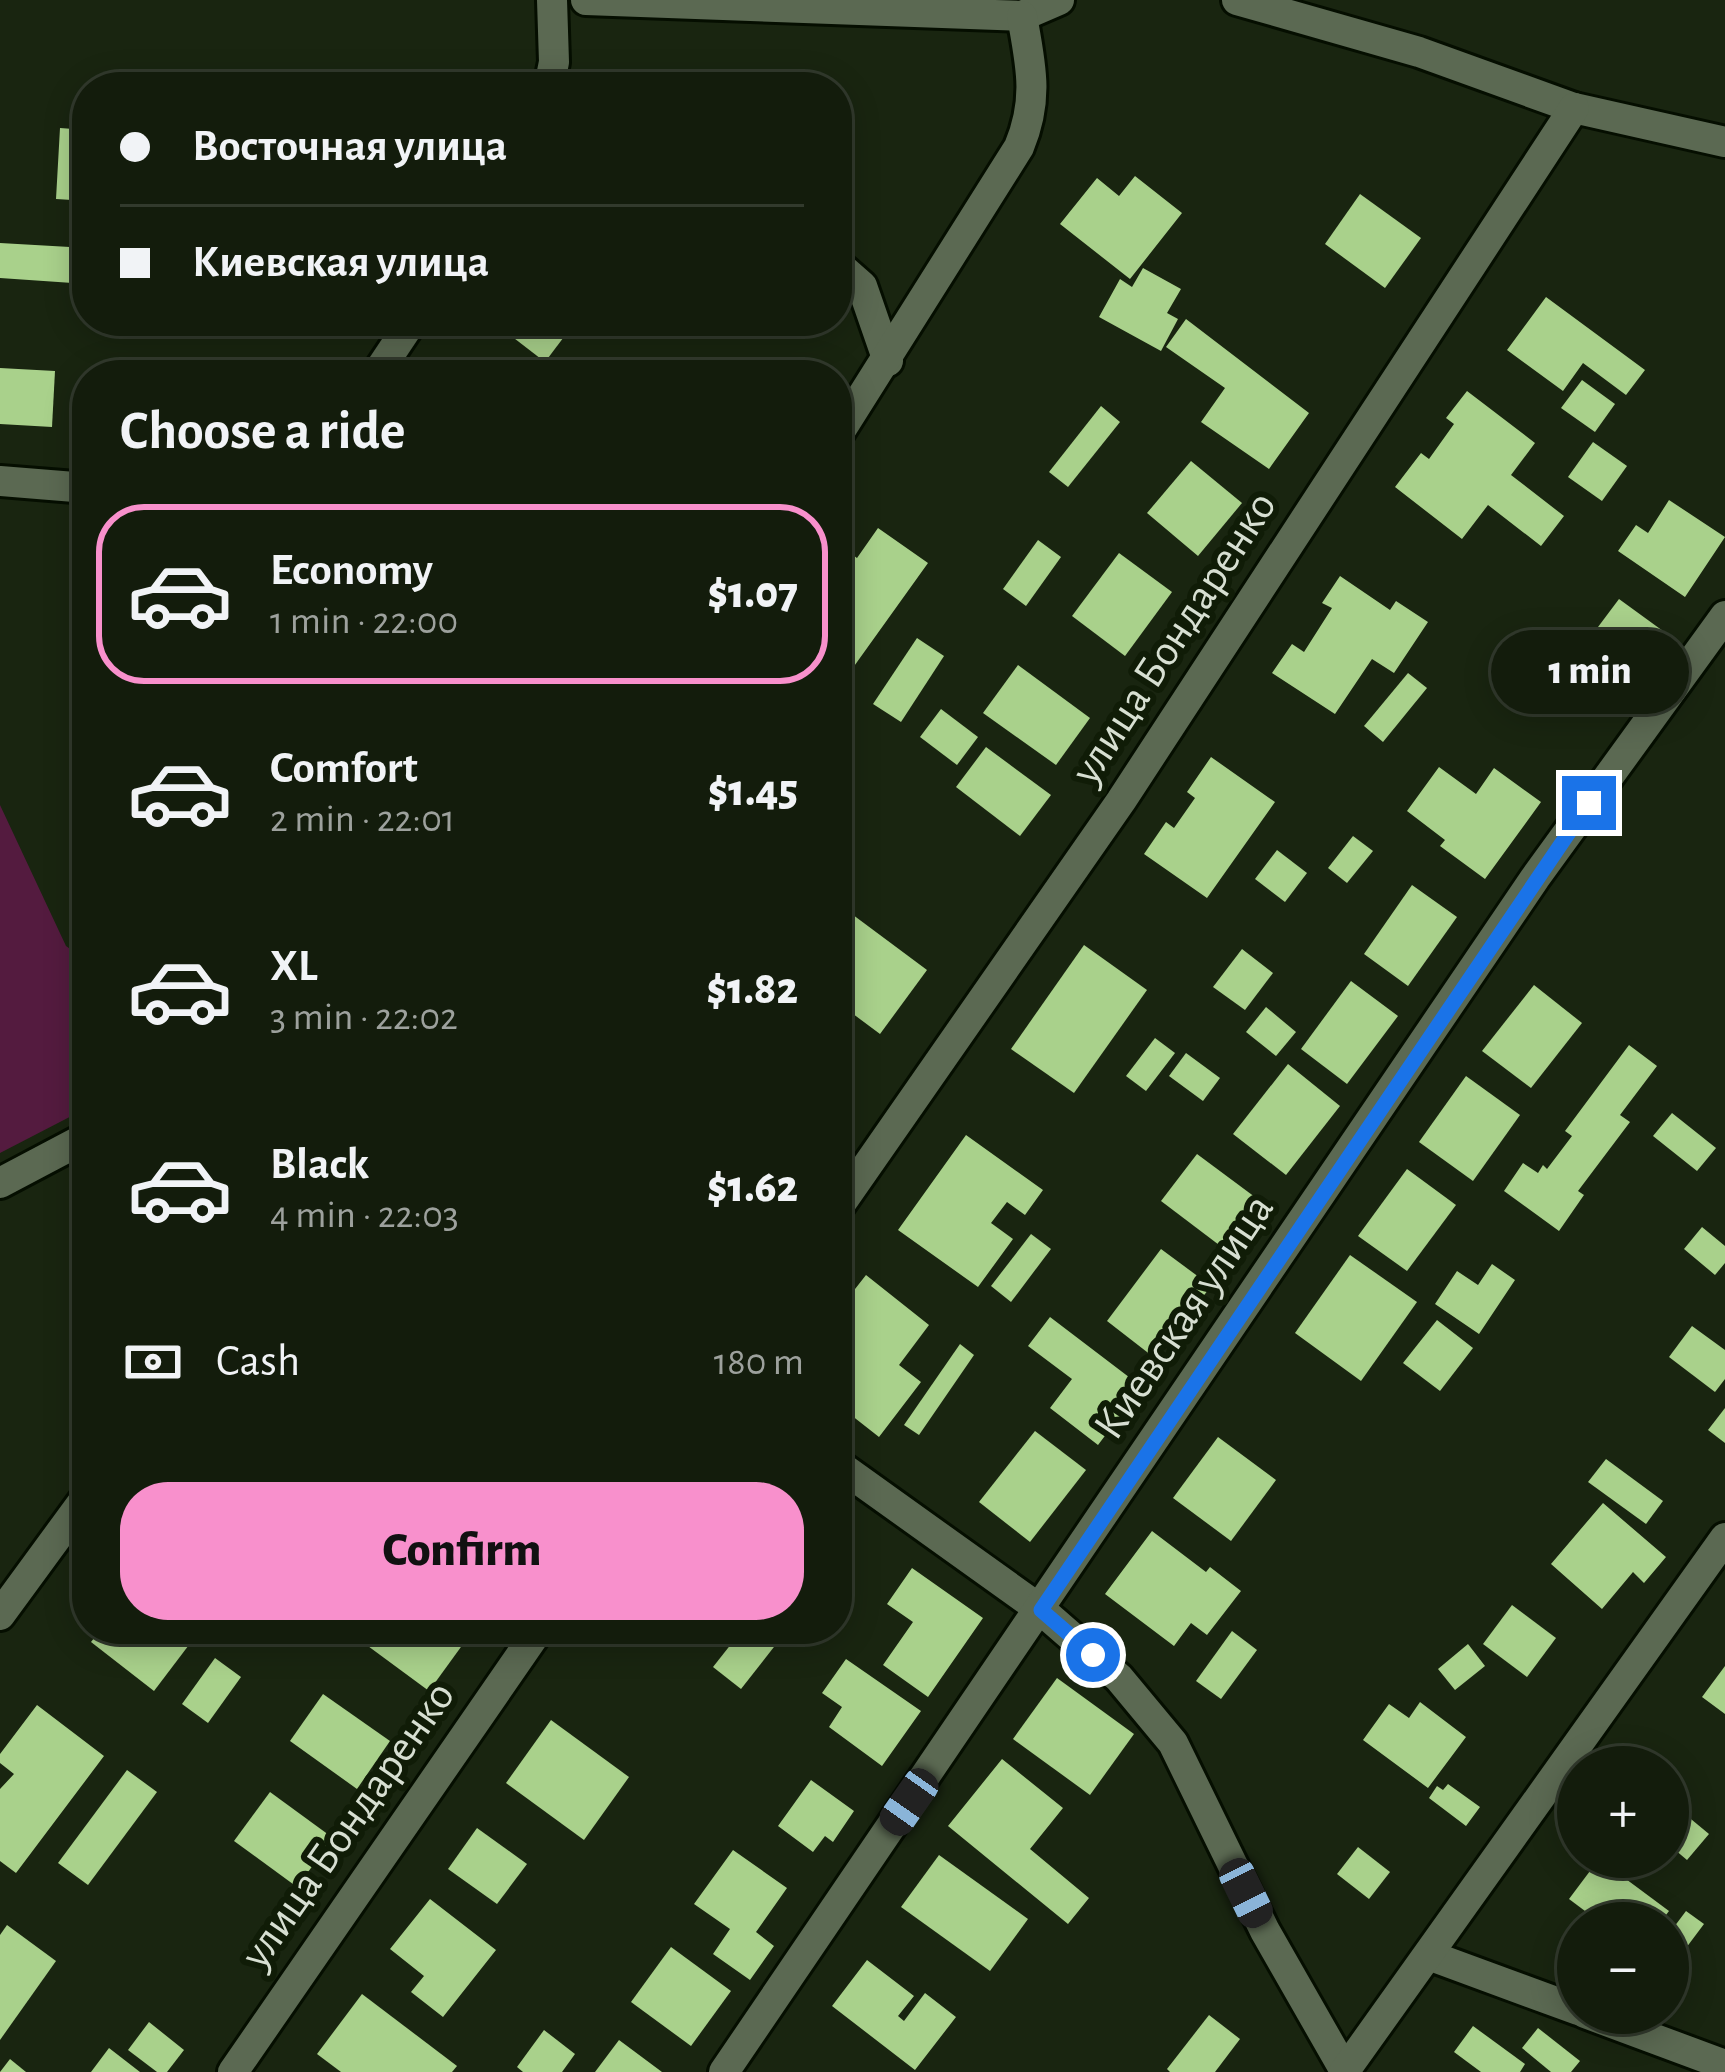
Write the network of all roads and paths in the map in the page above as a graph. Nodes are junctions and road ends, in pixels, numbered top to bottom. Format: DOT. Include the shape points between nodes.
graph roads {
  1 [pos="552,0"];
  2 [pos="586,0"];
  3 [pos="1059,0"];
  4 [pos="1237,0"];
  5 [pos="1022,16"];
  6 [pos="552,72"];
  7 [pos="1574,108"];
  8 [pos="1725,142"];
  9 [pos="852,277"];
  10 [pos="888,361"];
  11 [pos="852,414"];
  12 [pos="0,481"];
  13 [pos="72,487"];
  14 [pos="1725,616"];
  15 [pos="72,1145"];
  16 [pos="0,1184"];
  17 [pos="852,1187"];
  18 [pos="852,1476"];
  19 [pos="72,1517"];
  20 [pos="1725,1538"];
  21 [pos="1041,1610"];
  22 [pos="0,1615"];
  23 [pos="529,1644"];
  24 [pos="1431,1956"];
  25 [pos="1557,2003"];
  26 [pos="1641,2034"];
  27 [pos="1725,2065"];
  28 [pos="233,2072"];
  29 [pos="724,2072"];
  30 [pos="1345,2072"];
  1 -- 6 [label="street"];
  2 -- 5 [label="street"];
  3 -- 5 [label="street"];
  4 -- 7 [label="street" via="1419,52"];
  5 -- 10 [label="street" via="1033,115"];
  7 -- 8 [label="street"];
  7 -- 17 [label="street, улица Бондаренко" via="1121,801"];
  9 -- 10 [label="street"];
  10 -- 11 [label="street"];
  12 -- 13 [label="street"];
  14 -- 21 [label="street, Киевская улица" via="1535,878"];
  15 -- 16 [label="street"];
  18 -- 21 [label="street"];
  19 -- 22 [label="street"];
  20 -- 24 [label="street"];
  21 -- 29 [label="street, Киевская улица"];
  21 -- 30 [label="street" via="1118,1678 1173,1743 1264,1931"];
  23 -- 28 [label="street, улица Бондаренко"];
  24 -- 25 [label="street"];
  24 -- 30 [label="street"];
  26 -- 27 [label="street"];
}
